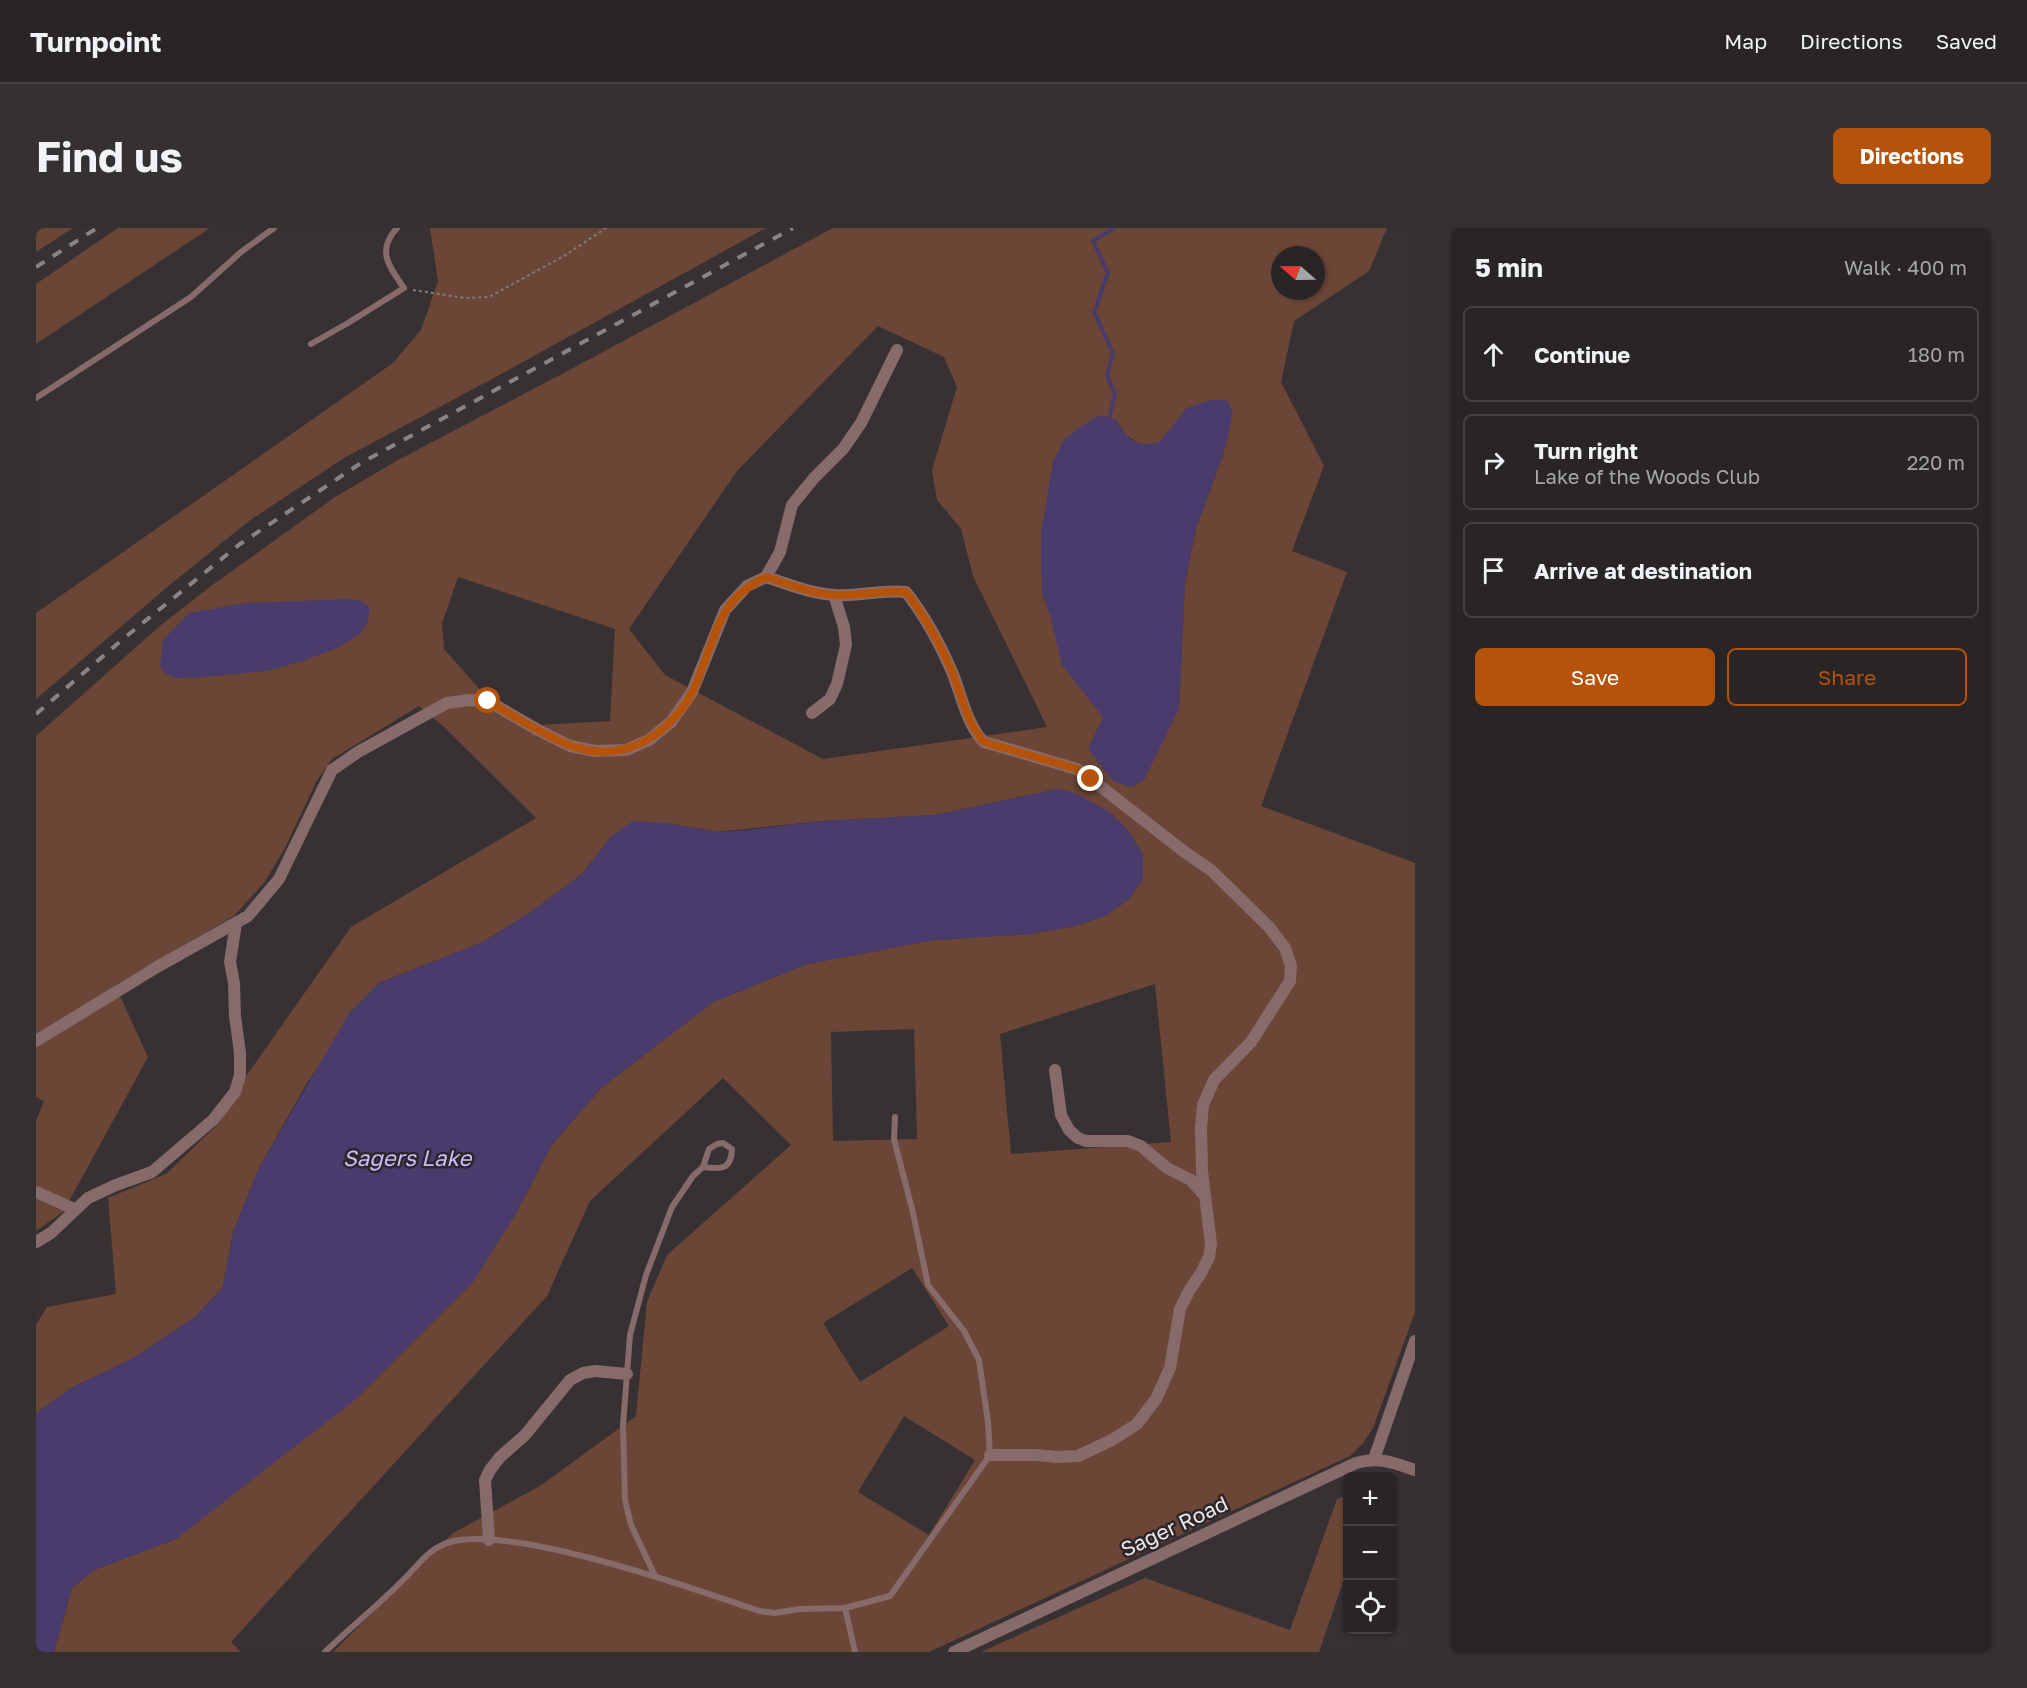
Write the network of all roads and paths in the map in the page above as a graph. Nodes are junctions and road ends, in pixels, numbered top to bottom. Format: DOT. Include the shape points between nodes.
graph roads {
  1 [pos="274,228"];
  2 [pos="397,228"];
  3 [pos="606,228"];
  4 [pos="404,288"];
  5 [pos="311,344"];
  6 [pos="897,350"];
  7 [pos="36,398"];
  8 [pos="766,577"];
  9 [pos="834,595"];
  10 [pos="812,713"];
  11 [pos="236,923"];
  12 [pos="36,1041"];
  13 [pos="1055,1070"];
  14 [pos="894,1117"];
  15 [pos="703,1167"];
  16 [pos="36,1192"];
  17 [pos="1205,1196"];
  18 [pos="74,1209"];
  19 [pos="36,1242"];
  20 [pos="1415,1341"];
  21 [pos="627,1374"];
  22 [pos="990,1455"];
  23 [pos="1374,1459"];
  24 [pos="1415,1470"];
  25 [pos="489,1540"];
  26 [pos="655,1576"];
  27 [pos="845,1608"];
  28 [pos="325,1652"];
  29 [pos="855,1652"];
  30 [pos="954,1652"];
  1 -- 7 [label="lane" via="191,297"];
  2 -- 4 [label="lane" via="385,250 389,267"];
  3 -- 4 [label="path" via="489,297 465,298"];
  4 -- 5 [label="lane"];
  6 -- 8 [label="street" via="861,423 792,505 780,552"];
  8 -- 9 [label="street"];
  8 -- 11 [label="street" via="747,586 725,610 692,692 671,722 634,747 595,752 570,746 488,701 470,700 447,703 358,752 332,770 279,879 249,916"];
  9 -- 10 [label="street" via="846,645 830,699"];
  9 -- 17 [label="street" via="906,592 951,670 976,733 984,742 1077,769 1212,871 1285,948 1291,966 1290,981 1251,1042 1214,1080 1203,1105"];
  11 -- 12 [label="street"];
  11 -- 18 [label="street" via="230,962 240,1053 235,1092 213,1120 152,1172 88,1197"];
  13 -- 17 [label="street" via="1061,1115 1078,1138 1128,1141 1141,1146 1167,1168 1191,1180"];
  14 -- 22 [label="lane" via="894,1139 928,1285 964,1330 979,1360"];
  15 -- 15 [label="lane" via="727,1166 732,1149 717,1144 709,1149"];
  15 -- 21 [label="lane" via="672,1207 646,1275 630,1335"];
  16 -- 18 [label="street"];
  17 -- 22 [label="street" via="1209,1257 1180,1309 1170,1368 1156,1399 1137,1424 1078,1456"];
  18 -- 19 [label="street" via="51,1233"];
  20 -- 23 [label="street"];
  21 -- 25 [label="street" via="595,1371 570,1380 525,1435 495,1464 485,1480"];
  21 -- 26 [label="lane" via="623,1425 625,1500 631,1525"];
  22 -- 27 [label="lane" via="890,1596"];
  23 -- 24 [label="street"];
  23 -- 30 [label="street, Sager Road" via="1356,1463 1277,1499"];
  25 -- 26 [label="lane" via="519,1542"];
  25 -- 28 [label="lane" via="471,1538 443,1544 422,1558"];
  26 -- 27 [label="lane" via="759,1611"];
  27 -- 29 [label="lane"];
}
